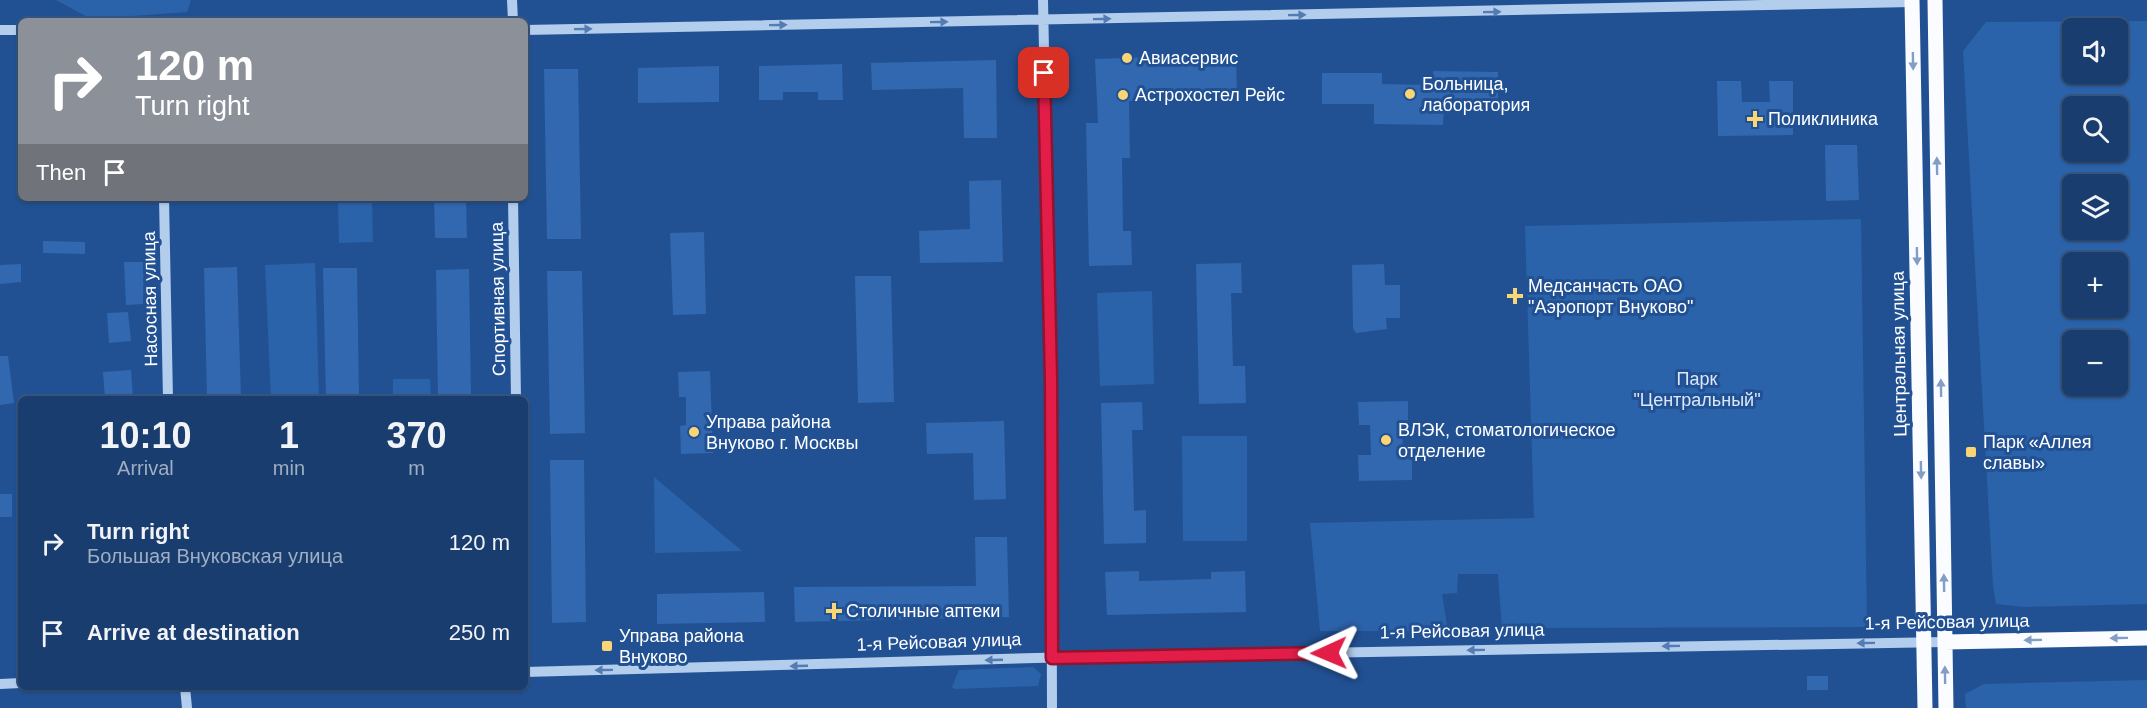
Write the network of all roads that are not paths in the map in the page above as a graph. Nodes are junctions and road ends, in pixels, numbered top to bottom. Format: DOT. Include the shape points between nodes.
graph roads {
  1 [pos="512,0"];
  2 [pos="1043,0"];
  3 [pos="1940,0"];
  4 [pos="1912,1"];
  5 [pos="1567,5"];
  6 [pos="513,18"];
  7 [pos="1043,20"];
  8 [pos="0,30"];
  9 [pos="18,30"];
  10 [pos="528,30"];
  11 [pos="164,201"];
  12 [pos="513,201"];
  13 [pos="168,396"];
  14 [pos="516,396"];
  15 [pos="2147,638"];
  16 [pos="1924,642"];
  17 [pos="1945,642"];
  18 [pos="1052,658"];
  19 [pos="528,672"];
  20 [pos="18,683"];
  21 [pos="0,684"];
  22 [pos="185,690"];
  23 [pos="187,708"];
  24 [pos="1052,708"];
  25 [pos="1925,708"];
  26 [pos="1946,708"];
  1 -- 6 [label="street"];
  2 -- 7 [label="street"];
  3 -- 4 [label="main road"];
  17 -- 3 [label="main road, one-way"];
  4 -- 5 [label="street"];
  4 -- 16 [label="main road, Центральная улица, one-way"];
  7 -- 5 [label="street, one-way"];
  10 -- 7 [label="street, one-way"];
  7 -- 18 [label="street"];
  8 -- 9 [label="street"];
  11 -- 13 [label="street, Насосная улица"];
  12 -- 14 [label="street, Спортивная улица"];
  15 -- 17 [label="main road, 1-я Рейсовая улица, one-way"];
  16 -- 17 [label="street, 1-я Рейсовая улица"];
  16 -- 18 [label="street, 1-я Рейсовая улица, one-way"];
  16 -- 25 [label="main road, Центральная улица"];
  26 -- 17 [label="main road, one-way"];
  18 -- 19 [label="street, 1-я Рейсовая улица, one-way"];
  18 -- 24 [label="street"];
  20 -- 21 [label="street"];
  22 -- 23 [label="street"];
}
